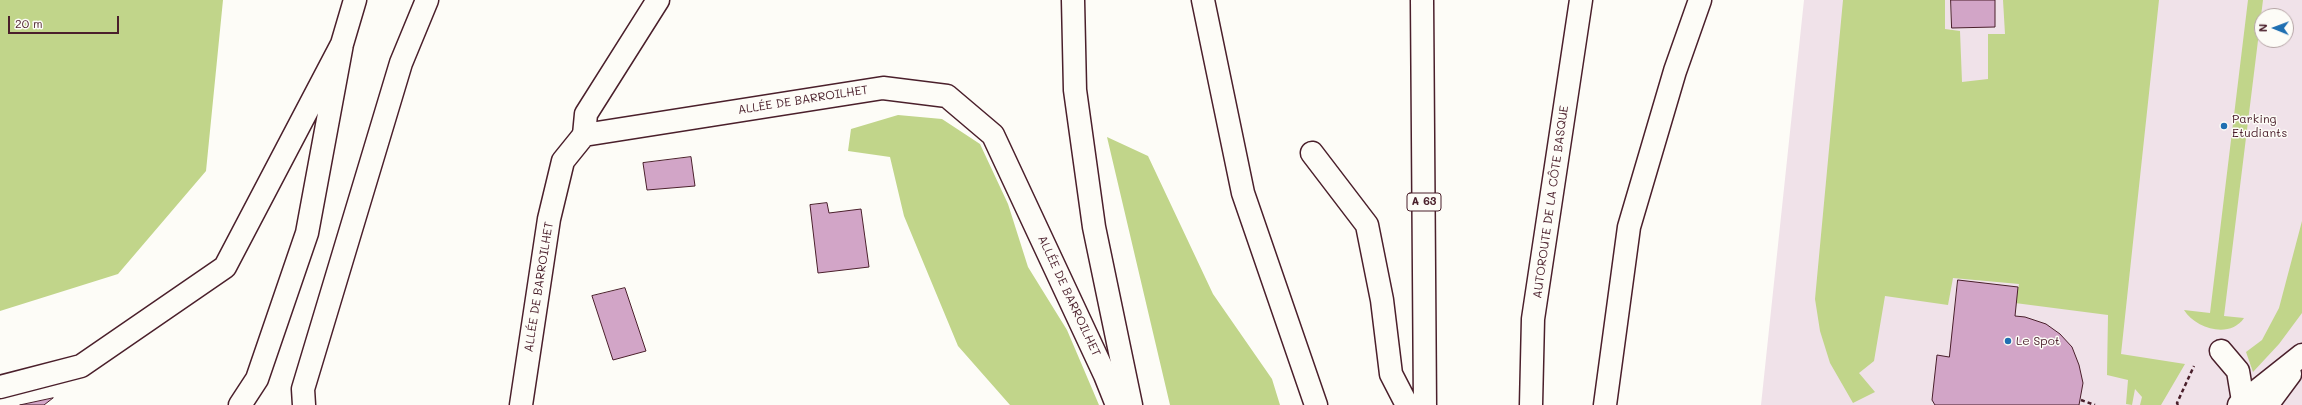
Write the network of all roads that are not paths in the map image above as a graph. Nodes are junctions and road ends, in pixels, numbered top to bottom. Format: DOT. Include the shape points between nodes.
graph roads {
  1 [pos="356,0"];
  2 [pos="427,0"];
  3 [pos="658,0"];
  4 [pos="1073,0"];
  5 [pos="1204,0"];
  6 [pos="1422,0"];
  7 [pos="1581,0"];
  8 [pos="1700,0"];
  9 [pos="342,44"];
  10 [pos="584,135"];
  11 [pos="1312,153"];
  12 [pos="2221,351"];
  13 [pos="2302,356"];
  14 [pos="0,387"];
  15 [pos="2241,403"];
  16 [pos="240,405"];
  17 [pos="304,405"];
  18 [pos="521,405"];
  19 [pos="1117,405"];
  20 [pos="1131,405"];
  21 [pos="1316,405"];
  22 [pos="1407,405"];
  23 [pos="1425,405"];
  24 [pos="1531,405"];
  25 [pos="1606,405"];
  26 [pos="2268,405"];
  1 -- 9 [label="main road"];
  2 -- 17 [label="main road" via="401,63 304,389"];
  3 -- 10 [label="main road" via="586,114"];
  4 -- 20 [label="main road" via="1075,90 1093,219"];
  5 -- 21 [label="main road" via="1243,193"];
  6 -- 23 [label="main road, A 63"];
  7 -- 24 [label="main road, AUTOROUTE DE LA CÔTE BASQUE" via="1533,319"];
  8 -- 25 [label="main road" via="1675,71 1629,228"];
  9 -- 14 [label="main road" via="226,267 81,366"];
  9 -- 16 [label="main road" via="307,233 257,379"];
  10 -- 18 [label="main road, ALLÉE DE BARROILHET" via="563,161 549,219"];
  10 -- 19 [label="main road, ALLÉE DE BARROILHET" via="883,88 947,96 994,135"];
  11 -- 22 [label="main road" via="1367,225 1382,300 1391,374"];
  12 -- 15 [label="main road" via="2238,371"];
  13 -- 15 [label="main road"];
  13 -- 26 [label="main road"];
}
